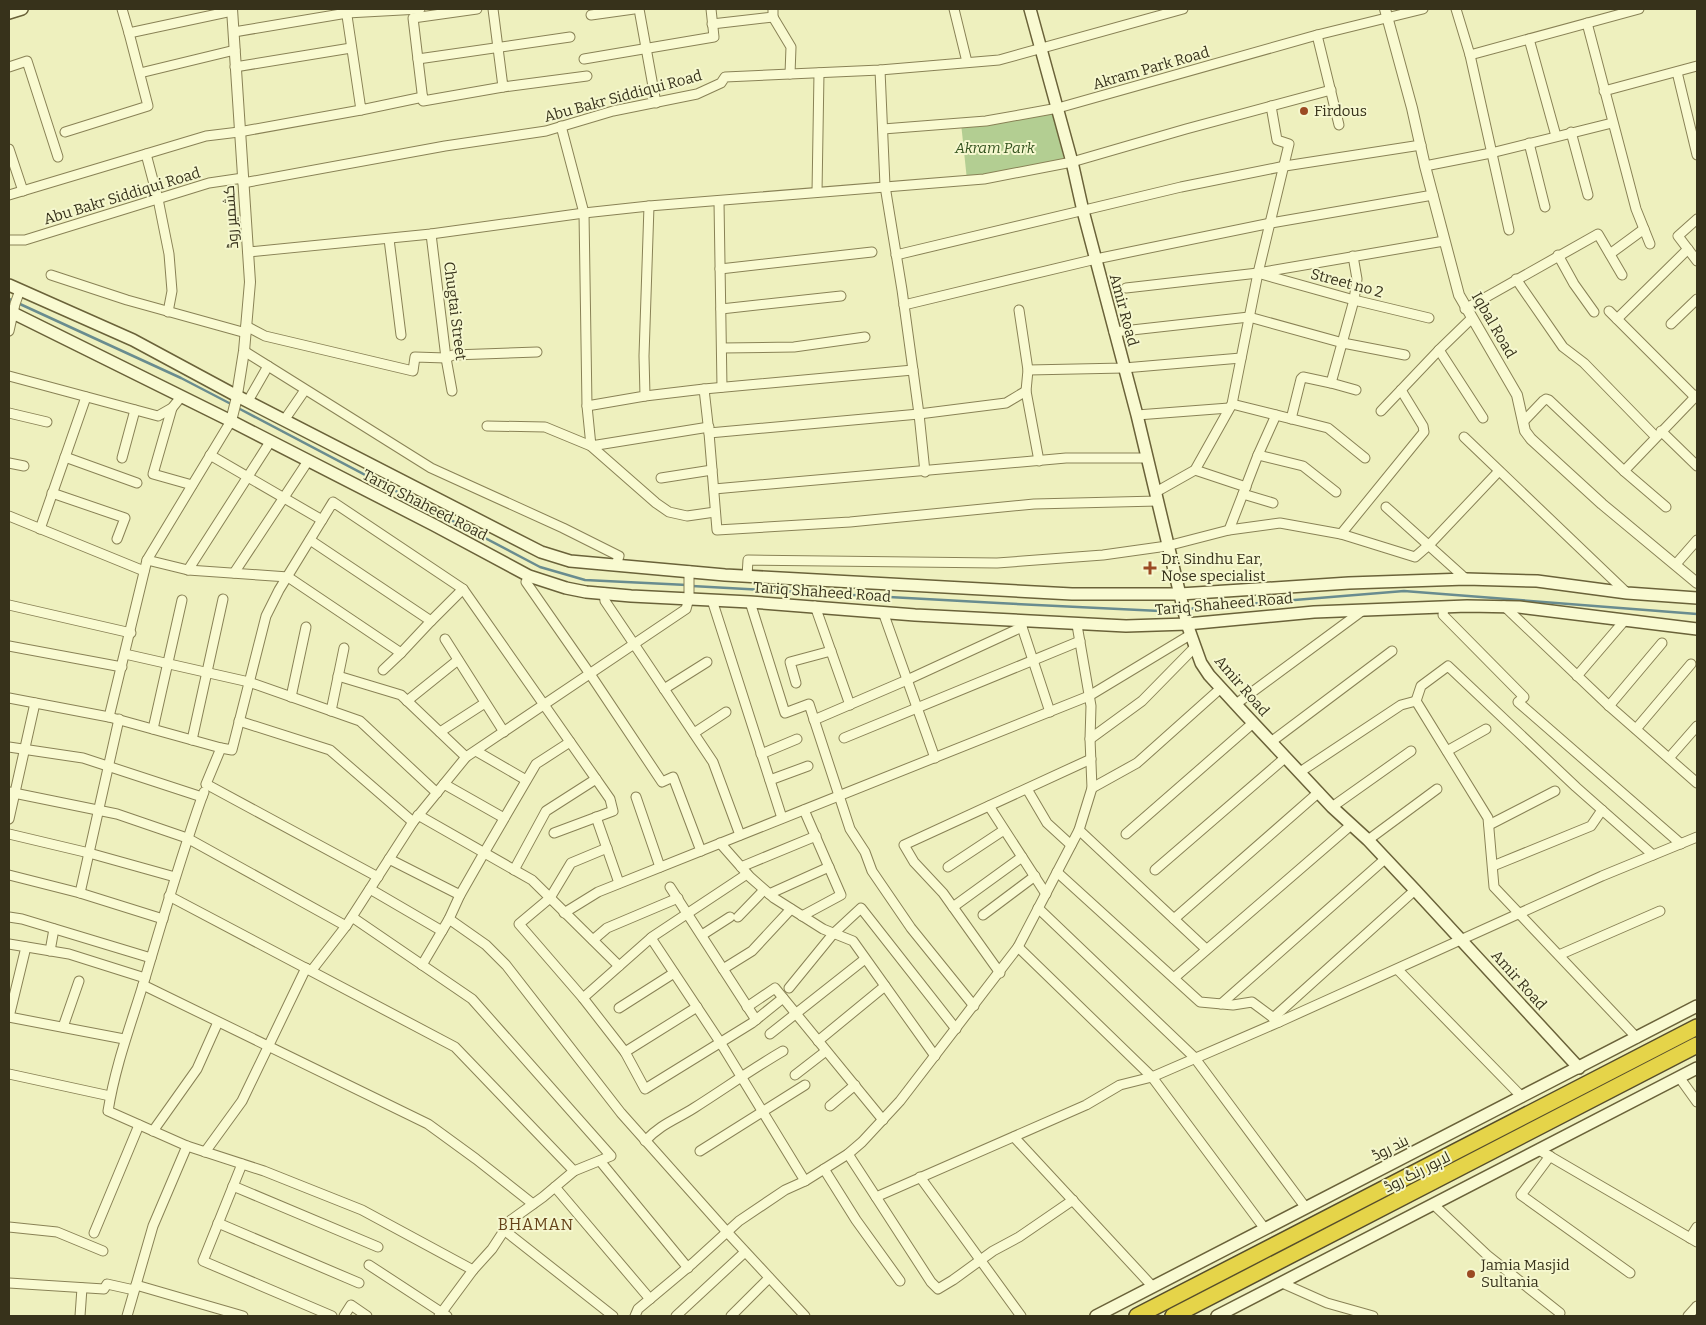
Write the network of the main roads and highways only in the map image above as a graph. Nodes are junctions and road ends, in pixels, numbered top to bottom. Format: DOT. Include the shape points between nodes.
graph roads {
  1 [pos="22,9"];
  2 [pos="1030,9"];
  3 [pos="9,13"];
  4 [pos="9,285"];
  5 [pos="15,302"];
  6 [pos="1181,595"];
  7 [pos="1697,598"];
  8 [pos="1188,626"];
  9 [pos="1697,628"];
  10 [pos="1697,1006"];
  11 [pos="1697,1027"];
  12 [pos="1697,1045"];
  13 [pos="1579,1068"];
  14 [pos="1697,1068"];
  15 [pos="1096,1316"];
  16 [pos="1137,1316"];
  17 [pos="1173,1316"];
  18 [pos="1217,1316"];
  1 -- 3 [label="main road"];
  2 -- 6 [label="main road, Amir Road"];
  4 -- 5 [label="main road, Tariq Shaheed Road"];
  5 -- 6 [label="main road, Tariq Shaheed Road" via="133,340 240,400 285,419 541,552 570,561 689,575 1072,594"];
  5 -- 8 [label="main road, Tariq Shaheed Road" via="181,396 529,576 566,588 631,596 688,596 1021,624"];
  6 -- 7 [label="main road, Tariq Shaheed Road" via="1349,583 1466,579 1537,581 1626,593"];
  6 -- 8 [label="main road, Amir Road"];
  8 -- 9 [label="main road, Tariq Shaheed Road" via="1314,612 1504,606"];
  8 -- 13 [label="main road, Amir Road" via="1205,669 1221,688 1332,807 1368,840"];
  10 -- 13 [label="main road, بند روڈ"];
  11 -- 16 [label="highway, لاہور رنگ روڈ"];
  12 -- 17 [label="highway, لاہور رنگ روڈ"];
  13 -- 15 [label="main road, بند روڈ"];
  14 -- 18 [label="main road"];
}
